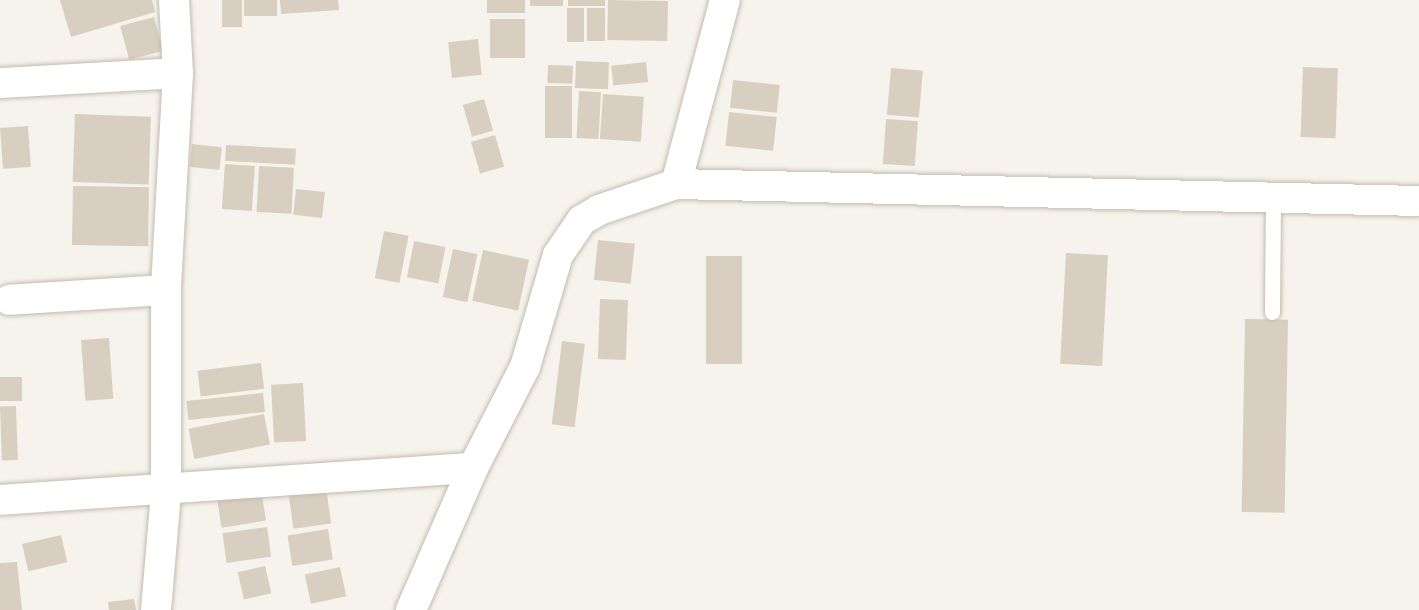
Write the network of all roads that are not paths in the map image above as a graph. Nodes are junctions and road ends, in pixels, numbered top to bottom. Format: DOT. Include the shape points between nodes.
graph roads {
  1 [pos="174,0"];
  2 [pos="725,0"];
  3 [pos="178,73"];
  4 [pos="0,83"];
  5 [pos="676,184"];
  6 [pos="1273,198"];
  7 [pos="1419,201"];
  8 [pos="166,290"];
  9 [pos="9,300"];
  10 [pos="1272,312"];
  11 [pos="473,468"];
  12 [pos="166,493"];
  13 [pos="0,500"];
  14 [pos="156,610"];
  15 [pos="411,610"];
  1 -- 3 [label="street"];
  2 -- 5 [label="street"];
  3 -- 4 [label="street"];
  3 -- 8 [label="street"];
  5 -- 6 [label="street"];
  5 -- 11 [label="street" via="599,210 567,236 525,367"];
  6 -- 7 [label="street"];
  6 -- 10 [label="lane"];
  8 -- 9 [label="street"];
  8 -- 12 [label="street"];
  11 -- 12 [label="street" via="351,472"];
  11 -- 15 [label="street"];
  12 -- 13 [label="street"];
  12 -- 14 [label="street"];
}
